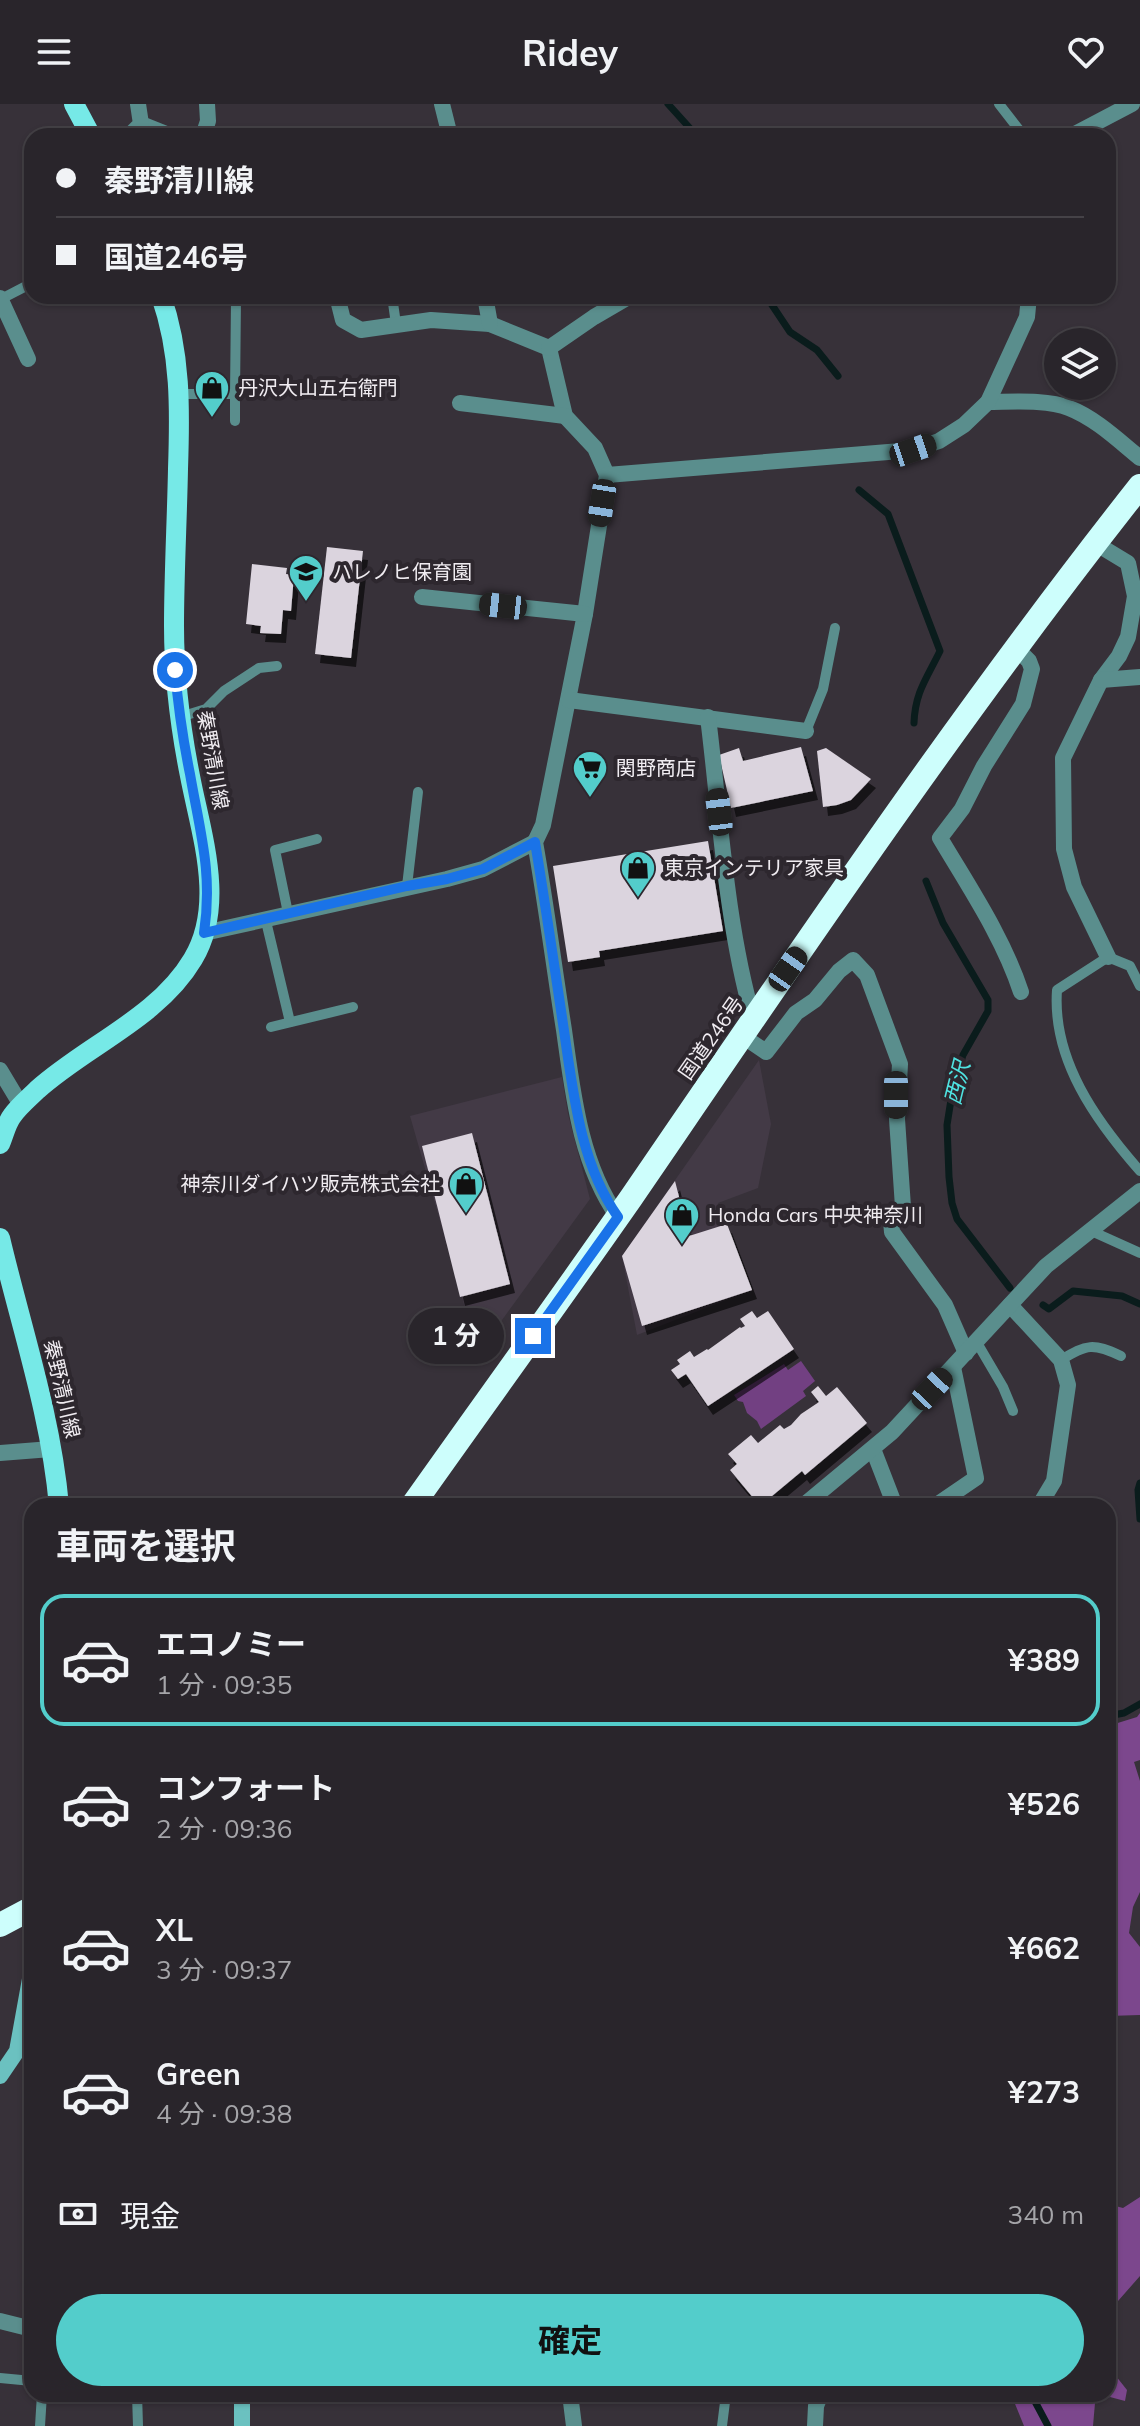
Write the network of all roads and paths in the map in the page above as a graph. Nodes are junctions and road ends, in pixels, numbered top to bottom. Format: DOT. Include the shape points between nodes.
graph roads {
  1 [pos="74,104"];
  2 [pos="138,104"];
  3 [pos="207,104"];
  4 [pos="442,104"];
  5 [pos="999,104"];
  6 [pos="1132,104"];
  7 [pos="87,128"];
  8 [pos="135,128"];
  9 [pos="206,128"];
  10 [pos="448,128"];
  11 [pos="1018,128"];
  12 [pos="1086,128"];
  13 [pos="24,287"];
  14 [pos="0,298"];
  15 [pos="164,304"];
  16 [pos="236,304"];
  17 [pos="339,304"];
  18 [pos="393,304"];
  19 [pos="486,304"];
  20 [pos="616,304"];
  21 [pos="1028,304"];
  22 [pos="396,324"];
  23 [pos="490,324"];
  24 [pos="549,348"];
  25 [pos="28,359"];
  26 [pos="179,394"];
  27 [pos="235,394"];
  28 [pos="988,402"];
  29 [pos="460,403"];
  30 [pos="565,416"];
  31 [pos="235,421"];
  32 [pos="1140,458"];
  33 [pos="607,475"];
  34 [pos="1140,486"];
  35 [pos="1095,543"];
  36 [pos="422,597"];
  37 [pos="585,614"];
  38 [pos="835,628"];
  39 [pos="1015,647"];
  40 [pos="277,666"];
  41 [pos="1140,677"];
  42 [pos="1101,680"];
  43 [pos="569,700"];
  44 [pos="180,717"];
  45 [pos="708,717"];
  46 [pos="806,731"];
  47 [pos="418,792"];
  48 [pos="317,839"];
  49 [pos="535,842"];
  50 [pos="407,886"];
  51 [pos="288,913"];
  52 [pos="265,917"];
  53 [pos="204,933"];
  54 [pos="1108,957"];
  55 [pos="1140,986"];
  56 [pos="1021,992"];
  57 [pos="353,1007"];
  58 [pos="290,1022"];
  59 [pos="271,1027"];
  60 [pos="747,1027"];
  61 [pos="0,1070"];
  62 [pos="21,1105"];
  63 [pos="0,1144"];
  64 [pos="1140,1171"];
  65 [pos="1140,1191"];
  66 [pos="618,1217"];
  67 [pos="1089,1230"];
  68 [pos="0,1238"];
  69 [pos="1140,1253"];
  70 [pos="4,1274"];
  71 [pos="1010,1305"];
  72 [pos="971,1347"];
  73 [pos="1121,1356"];
  74 [pos="1061,1360"];
  75 [pos="953,1367"];
  76 [pos="1013,1411"];
  77 [pos="51,1449"];
  78 [pos="873,1449"];
  79 [pos="0,1453"];
  80 [pos="58,1498"];
  81 [pos="418,1498"];
  82 [pos="813,1498"];
  83 [pos="892,1498"];
  84 [pos="947,1498"];
  85 [pos="1044,1498"];
  86 [pos="24,1912"];
  87 [pos="0,1925"];
  88 [pos="24,2012"];
  89 [pos="24,2043"];
  90 [pos="17,2051"];
  91 [pos="0,2076"];
  92 [pos="0,2321"];
  93 [pos="24,2327"];
  94 [pos="0,2378"];
  95 [pos="24,2380"];
  96 [pos="42,2402"];
  97 [pos="137,2402"];
  98 [pos="242,2402"];
  99 [pos="571,2402"];
  100 [pos="725,2402"];
  101 [pos="818,2402"];
  102 [pos="40,2426"];
  103 [pos="138,2426"];
  104 [pos="242,2426"];
  105 [pos="574,2426"];
  106 [pos="722,2426"];
  107 [pos="815,2426"];
  1 -- 7 [label="main road"];
  2 -- 8 [label="street"];
  3 -- 9 [label="street"];
  4 -- 10 [label="street"];
  5 -- 11 [label="lane"];
  6 -- 12 [label="street"];
  13 -- 14 [label="lane"];
  14 -- 25 [label="street"];
  15 -- 26 [label="main road, 秦野清川線" via="172,326"];
  16 -- 27 [label="lane"];
  17 -- 22 [label="street" via="343,320 361,330"];
  18 -- 22 [label="lane"];
  19 -- 23 [label="street"];
  20 -- 24 [label="street"];
  21 -- 28 [label="street"];
  22 -- 23 [label="street"];
  23 -- 24 [label="street"];
  24 -- 30 [label="street"];
  26 -- 27 [label="lane"];
  26 -- 44 [label="main road, 秦野清川線" via="174,625"];
  27 -- 31 [label="lane"];
  28 -- 32 [label="street" via="1066,406"];
  28 -- 33 [label="street" via="939,441 913,450"];
  29 -- 30 [label="street"];
  30 -- 33 [label="street" via="595,448"];
  33 -- 37 [label="street"];
  34 -- 35 [label="highway, 国道246号"];
  35 -- 39 [label="highway, 国道246号"];
  35 -- 42 [label="street" via="1128,563 1135,596 1128,637"];
  36 -- 37 [label="street"];
  37 -- 43 [label="street"];
  38 -- 46 [label="lane" via="823,689"];
  39 -- 56 [label="street" via="1032,669 1023,704 940,838 1007,956"];
  39 -- 60 [label="highway, 国道246号"];
  40 -- 44 [label="lane" via="259,668 206,709"];
  41 -- 42 [label="street"];
  42 -- 54 [label="street" via="1063,758 1064,849 1074,887"];
  43 -- 45 [label="street"];
  43 -- 49 [label="street"];
  44 -- 53 [label="main road, 秦野清川線" via="206,854 209,903"];
  45 -- 46 [label="street"];
  45 -- 60 [label="street"];
  47 -- 50 [label="lane"];
  48 -- 51 [label="lane" via="275,850"];
  49 -- 50 [label="street" via="483,869"];
  49 -- 66 [label="street" via="574,1099 602,1195"];
  50 -- 51 [label="street"];
  51 -- 52 [label="street"];
  52 -- 53 [label="street"];
  52 -- 58 [label="lane"];
  53 -- 62 [label="main road, 秦野清川線" via="179,980 157,1003"];
  54 -- 55 [label="lane" via="1130,966"];
  54 -- 64 [label="lane" via="1057,990 1056,1011 1062,1047 1090,1107"];
  57 -- 58 [label="lane"];
  58 -- 59 [label="lane"];
  60 -- 66 [label="highway, 国道246号"];
  60 -- 72 [label="street" via="766,1052 796,1013 853,960 867,975 900,1064 897,1119 903,1207 891,1221 892,1232"];
  61 -- 62 [label="street"];
  62 -- 63 [label="main road, 秦野清川線"];
  65 -- 67 [label="street"];
  66 -- 81 [label="highway, 国道246号"];
  67 -- 69 [label="lane"];
  67 -- 71 [label="street"];
  68 -- 70 [label="main road, 秦野清川線"];
  70 -- 77 [label="main road, 秦野清川線"];
  71 -- 72 [label="street"];
  71 -- 74 [label="street"];
  72 -- 75 [label="street"];
  72 -- 76 [label="lane" via="1003,1387"];
  73 -- 74 [label="lane" via="1084,1346"];
  74 -- 85 [label="street" via="1068,1385 1054,1481"];
  75 -- 78 [label="street"];
  75 -- 84 [label="street" via="976,1478"];
  77 -- 79 [label="street"];
  77 -- 80 [label="main road, 秦野清川線"];
  78 -- 82 [label="street"];
  78 -- 83 [label="street"];
  86 -- 87 [label="highway"];
  88 -- 90 [label="main road"];
  89 -- 90 [label="main road"];
  90 -- 91 [label="main road"];
  92 -- 93 [label="street"];
  94 -- 95 [label="lane"];
  96 -- 102 [label="lane"];
  97 -- 103 [label="lane"];
  98 -- 104 [label="main road"];
  99 -- 105 [label="street"];
  100 -- 106 [label="lane"];
  101 -- 107 [label="street"];
}
